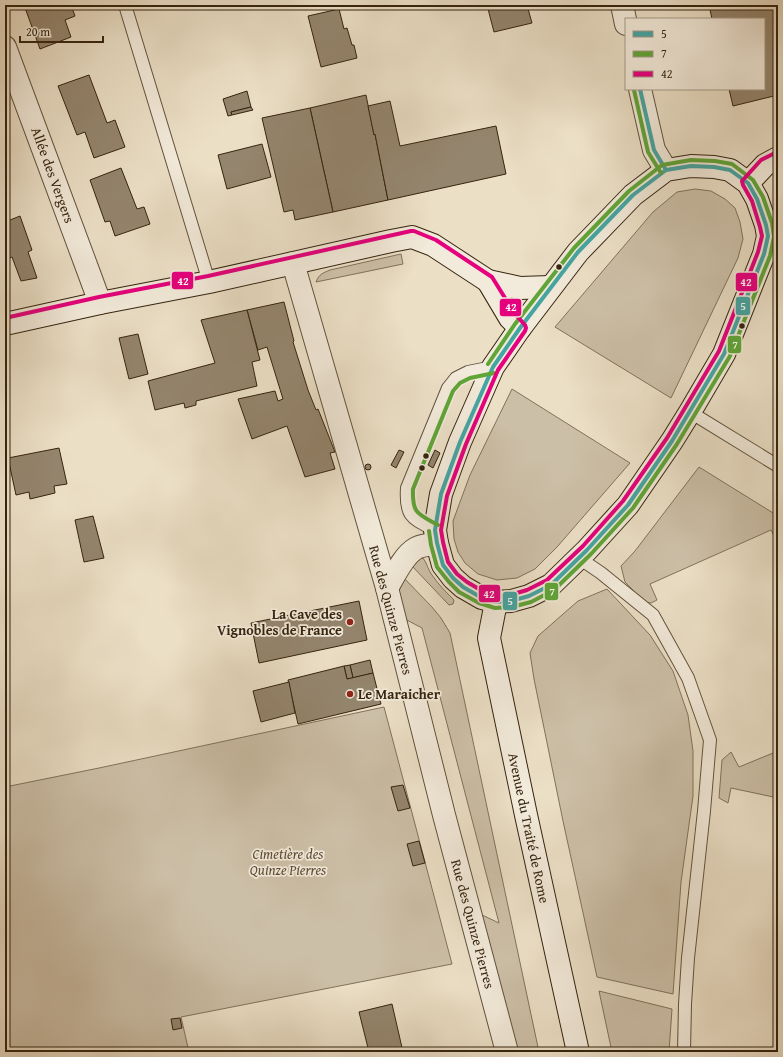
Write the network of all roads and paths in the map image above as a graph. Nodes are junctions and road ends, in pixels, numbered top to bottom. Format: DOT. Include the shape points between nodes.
graph roads {
  1 [pos="125,5"];
  2 [pos="622,5"];
  3 [pos="625,19"];
  4 [pos="5,47"];
  5 [pos="640,90"];
  6 [pos="778,158"];
  7 [pos="666,170"];
  8 [pos="748,183"];
  9 [pos="293,263"];
  10 [pos="488,281"];
  11 [pos="209,282"];
  12 [pos="550,288"];
  13 [pos="100,303"];
  14 [pos="5,324"];
  15 [pos="520,328"];
  16 [pos="492,367"];
  17 [pos="690,412"];
  18 [pos="778,466"];
  19 [pos="436,537"];
  20 [pos="579,558"];
  21 [pos="387,588"];
  22 [pos="496,602"];
  23 [pos="508,1052"];
  24 [pos="578,1052"];
  25 [pos="684,1052"];
  1 -- 11 [label="lane"];
  2 -- 3 [label="main road"];
  4 -- 13 [label="main road, Allée des Vergers"];
  5 -- 7 [label="main road" via="654,150"];
  6 -- 8 [label="main road" via="765,165"];
  7 -- 8 [label="main road" via="714,166 730,170"];
  7 -- 12 [label="main road" via="633,195 578,252"];
  8 -- 17 [label="main road" via="766,225 768,236 764,254 724,354"];
  9 -- 10 [label="main road" via="412,237 433,245"];
  9 -- 11 [label="main road"];
  9 -- 21 [label="main road, Rue des Quinze Pierres"];
  10 -- 12 [label="main road" via="520,288"];
  10 -- 15 [label="main road" via="510,318"];
  11 -- 13 [label="main road"];
  12 -- 15 [label="main road"];
  13 -- 14 [label="main road"];
  15 -- 16 [label="main road"];
  16 -- 19 [label="main road" via="441,494"];
  16 -- 19 [label="lane" via="468,372 456,378 448,388 407,488 408,511"];
  17 -- 18 [label="lane"];
  17 -- 20 [label="main road" via="628,505"];
  19 -- 21 [label="main road" via="410,553"];
  19 -- 22 [label="main road" via="444,565 453,578 482,598"];
  20 -- 22 [label="main road" via="551,585 529,596"];
  20 -- 25 [label="lane" via="653,615 688,678 710,740 684,1004"];
  21 -- 23 [label="main road, Rue des Quinze Pierres" via="444,815"];
  22 -- 24 [label="main road, Avenue du Traité de Rome" via="490,638 524,808"];
}
